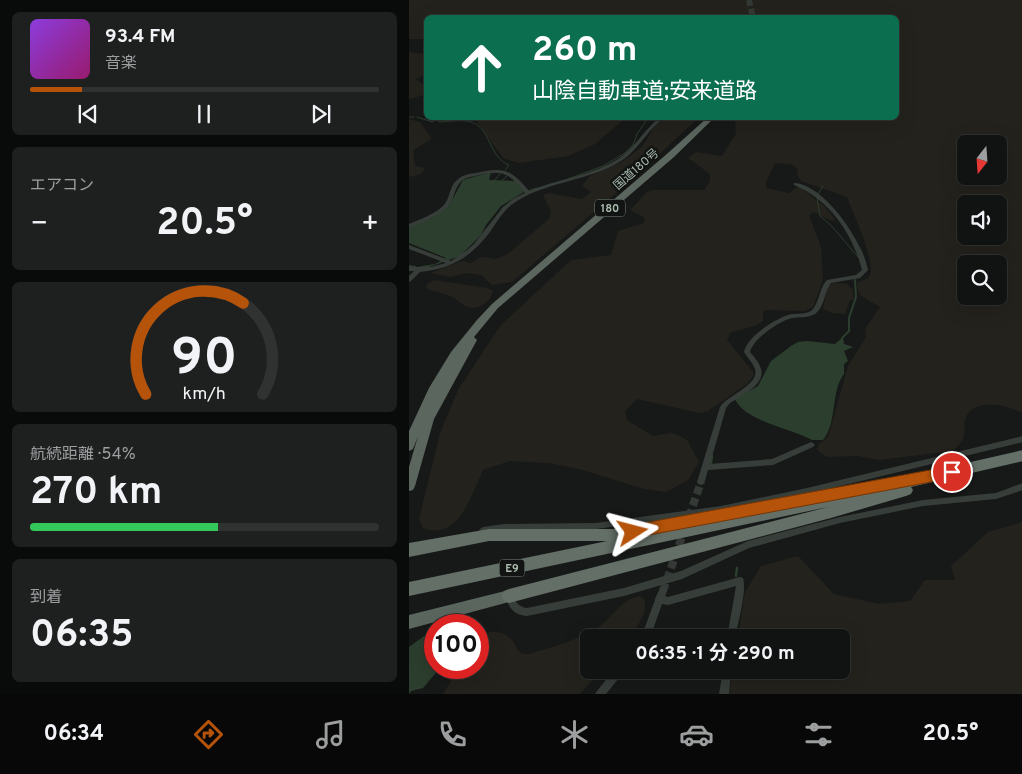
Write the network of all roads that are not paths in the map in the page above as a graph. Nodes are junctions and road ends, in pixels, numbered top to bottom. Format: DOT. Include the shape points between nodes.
graph roads {
  1 [pos="659,120"];
  2 [pos="709,120"];
  3 [pos="796,184"];
  4 [pos="528,193"];
  5 [pos="409,226"];
  6 [pos="409,247"];
  7 [pos="447,262"];
  8 [pos="409,269"];
  9 [pos="418,270"];
  10 [pos="409,280"];
  11 [pos="506,297"];
  12 [pos="1022,440"];
  13 [pos="811,445"];
  14 [pos="409,446"];
  15 [pos="1022,455"];
  16 [pos="986,464"];
  17 [pos="705,468"];
  18 [pos="918,480"];
  19 [pos="701,482"];
  20 [pos="409,486"];
  21 [pos="1022,486"];
  22 [pos="409,549"];
  23 [pos="410,589"];
  24 [pos="509,596"];
  25 [pos="409,622"];
  26 [pos="648,629"];
  27 [pos="733,629"];
  28 [pos="612,679"];
  29 [pos="726,679"];
  30 [pos="600,694"];
  31 [pos="724,694"];
  1 -- 4 [label="street" via="634,148 617,161"];
  2 -- 11 [label="highway, 国道180号 / 180"];
  3 -- 17 [label="street" via="808,188 841,218 863,257 865,270 858,277 829,282 815,310 785,319 751,341 747,352 758,368 757,379 749,388 727,400"];
  4 -- 5 [label="street" via="507,172 482,172 461,178 445,207"];
  4 -- 7 [label="street" via="503,209 484,236 463,256"];
  6 -- 7 [label="street"];
  7 -- 9 [label="street"];
  8 -- 9 [label="street"];
  9 -- 10 [label="street"];
  11 -- 14 [label="highway, 国道180号 / 180" via="479,323 449,361 422,410"];
  11 -- 20 [label="highway, 国道180号 / 180" via="468,346 439,396 423,436"];
  12 -- 22 [label="street" via="721,509 596,526 504,527"];
  13 -- 17 [label="street" via="773,462"];
  15 -- 16 [label="highway, E9"];
  16 -- 18 [label="highway, E9"];
  16 -- 24 [label="highway" via="831,512"];
  17 -- 19 [label="street"];
  18 -- 22 [label="highway" via="616,535 496,535"];
  18 -- 23 [label="highway, E9" via="697,530"];
  21 -- 24 [label="street" via="996,496 923,503 799,531 748,545 681,575 624,592 527,612 515,608"];
  24 -- 25 [label="highway"];
  26 -- 27 [label="street" via="661,595 668,601 740,581"];
  28 -- 30 [label="street"];
  29 -- 31 [label="street"];
}
